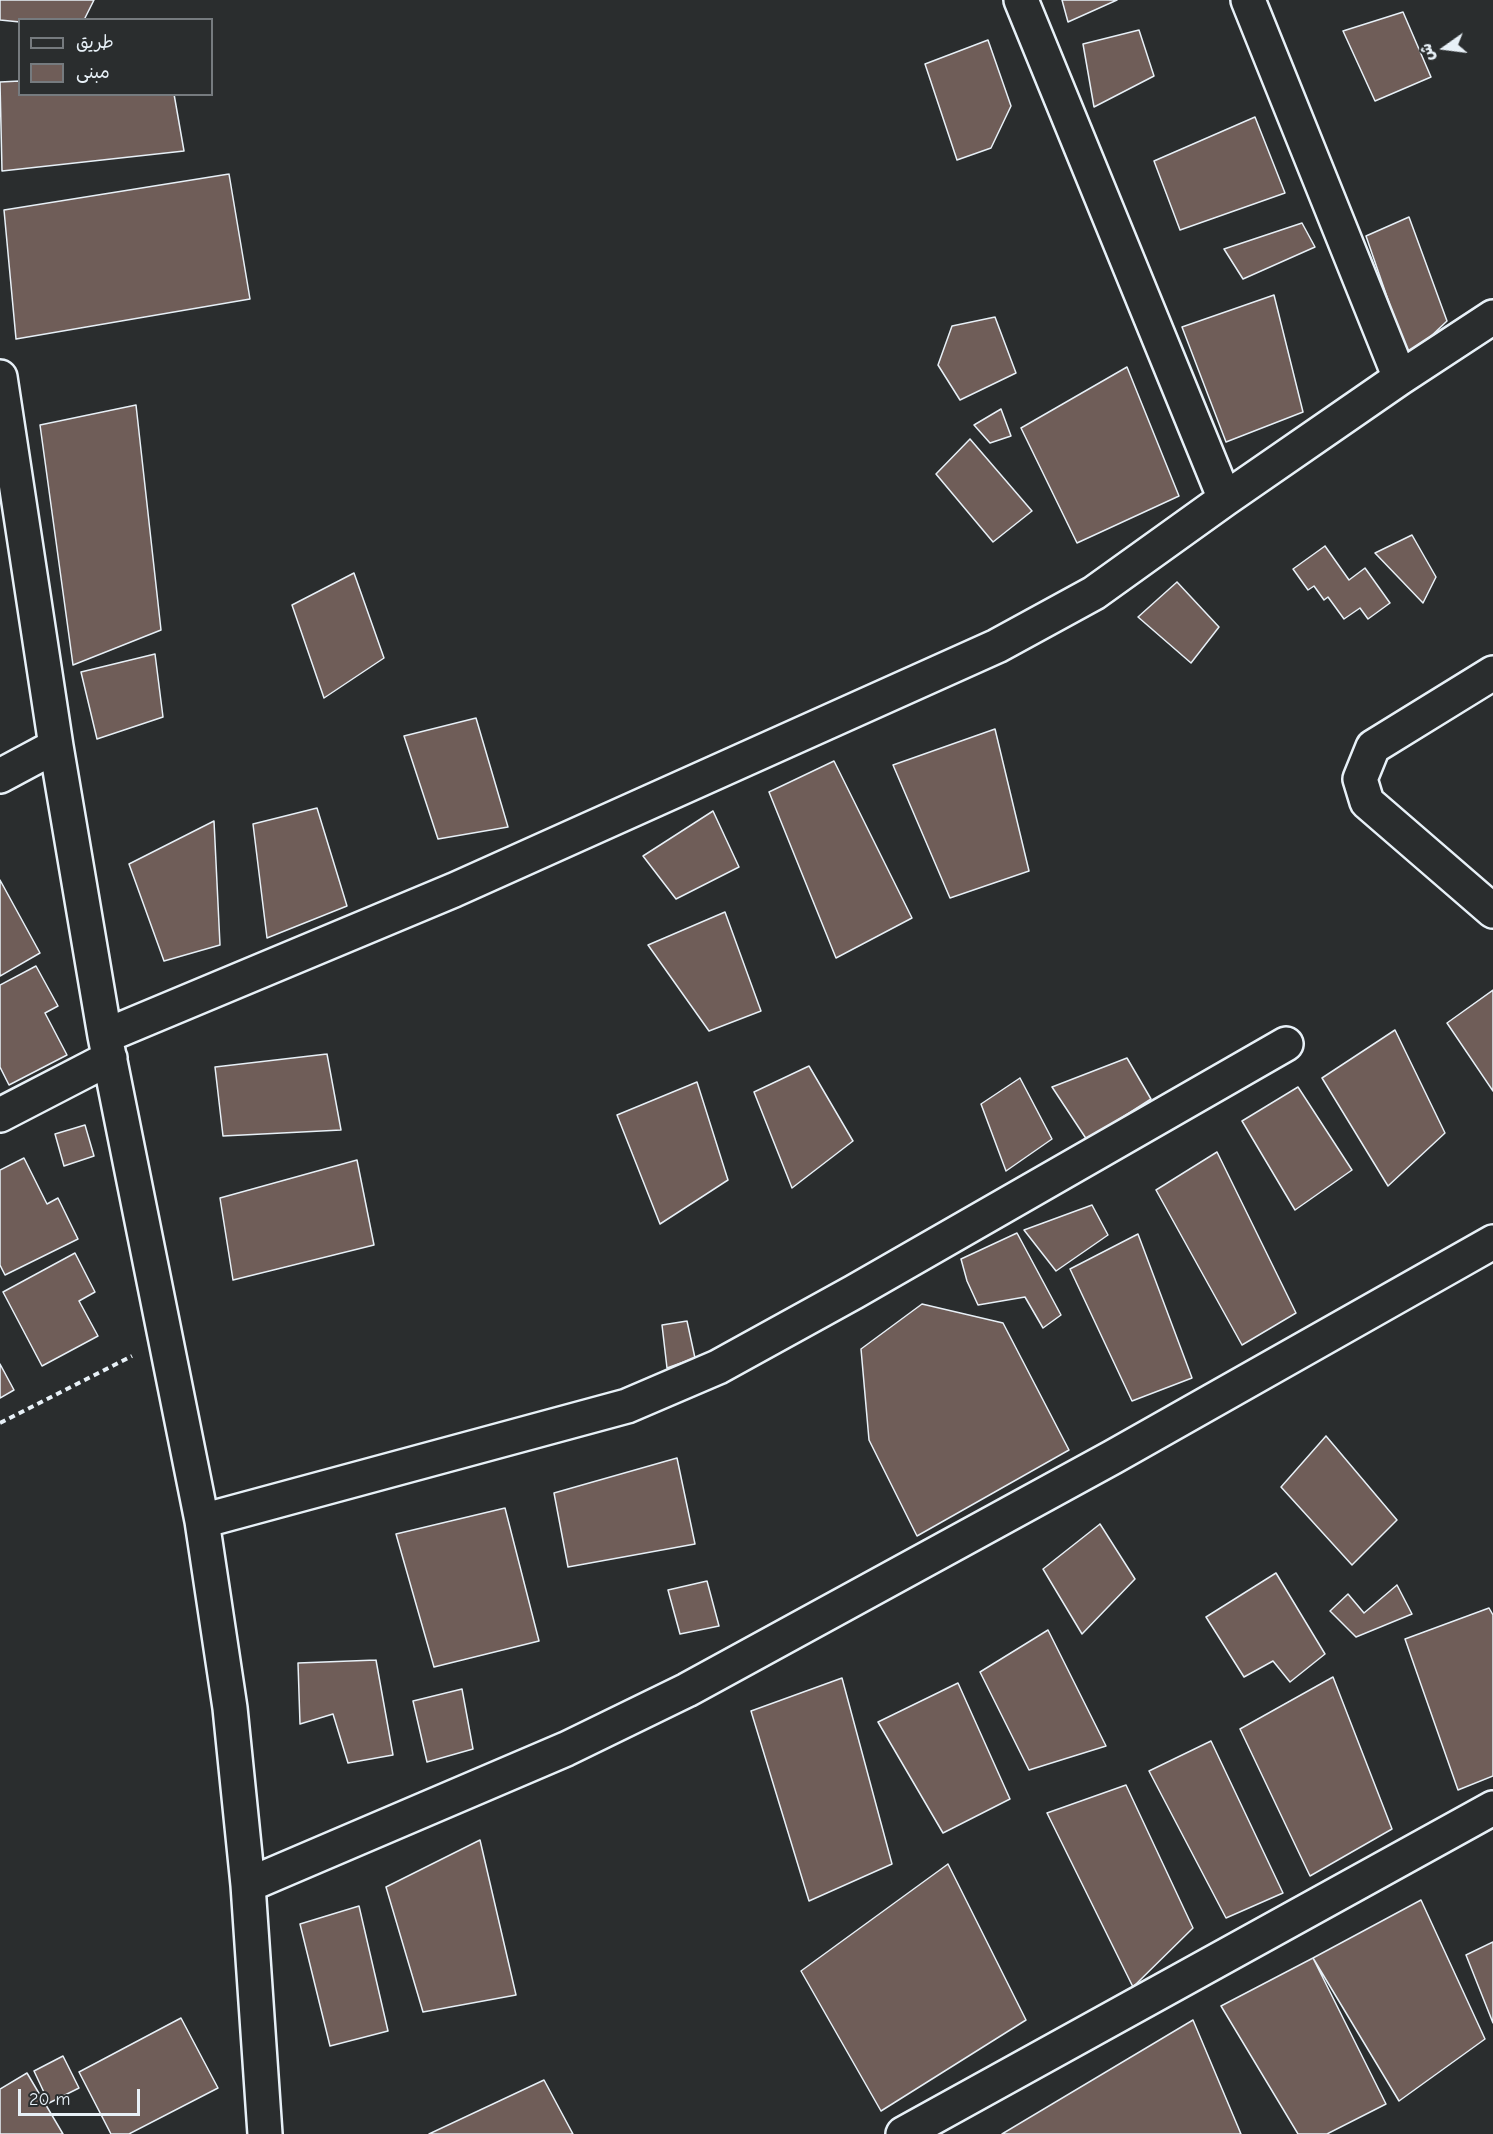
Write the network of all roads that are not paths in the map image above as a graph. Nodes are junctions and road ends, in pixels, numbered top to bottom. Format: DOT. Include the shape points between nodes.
graph roads {
  1 [pos="1021,0"];
  2 [pos="1248,0"];
  3 [pos="1493,318"];
  4 [pos="0,377"];
  5 [pos="1400,378"];
  6 [pos="1225,499"];
  7 [pos="1493,673"];
  8 [pos="56,746"];
  9 [pos="0,776"];
  10 [pos="1493,911"];
  11 [pos="1286,1044"];
  12 [pos="108,1047"];
  13 [pos="0,1115"];
  14 [pos="1493,1242"];
  15 [pos="202,1521"];
  16 [pos="1493,1808"];
  17 [pos="248,1885"];
  18 [pos="918,2130"];
  19 [pos="264,2133"];
  1 -- 6 [label="street"];
  2 -- 5 [label="street"];
  3 -- 5 [label="street"];
  4 -- 8 [label="street"];
  5 -- 6 [label="street"];
  6 -- 12 [label="street" via="1095,592 997,646"];
  7 -- 10 [label="street" via="1373,747 1360,779 1367,802"];
  8 -- 9 [label="street"];
  8 -- 12 [label="street"];
  11 -- 15 [label="street" via="718,1367 627,1406"];
  12 -- 13 [label="street"];
  12 -- 15 [label="street"];
  14 -- 17 [label="street" via="1113,1457 687,1690 566,1749"];
  15 -- 17 [label="street" via="230,1708"];
  16 -- 18 [label="street"];
  17 -- 19 [label="street"];
}
